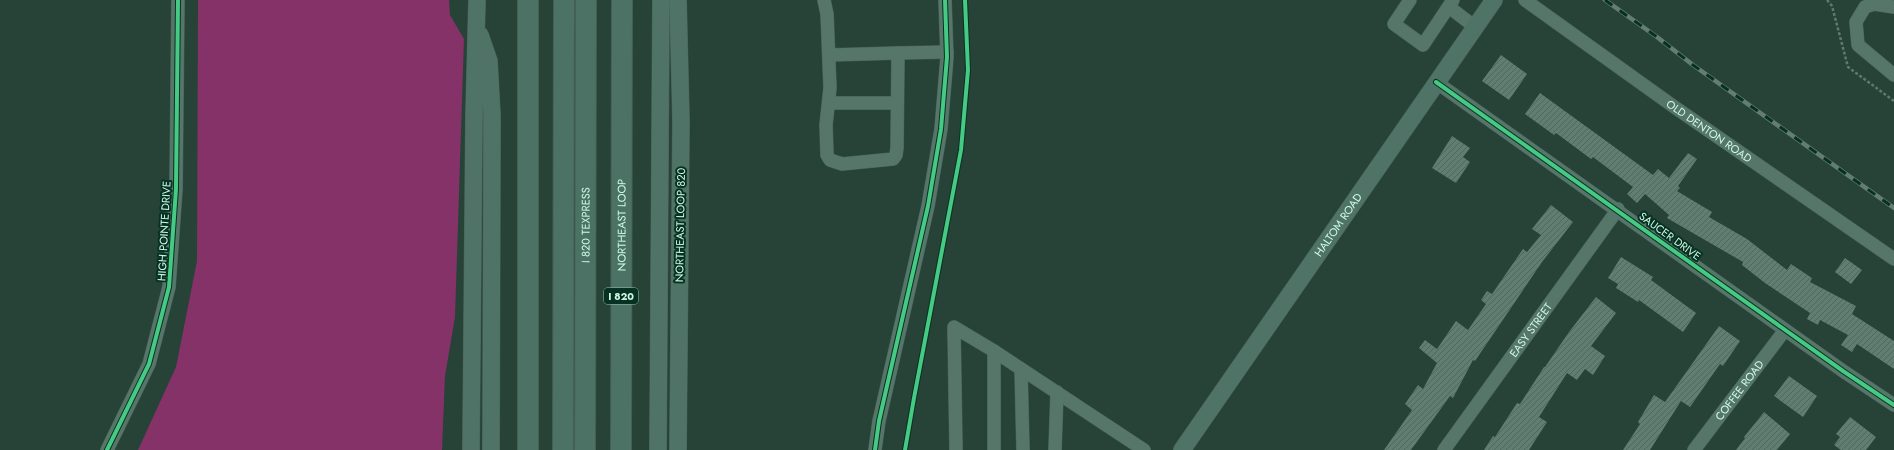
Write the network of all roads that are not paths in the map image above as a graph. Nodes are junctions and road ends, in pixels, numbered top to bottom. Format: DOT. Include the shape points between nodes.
graph roads {
  1 [pos="178,0"];
  2 [pos="477,0"];
  3 [pos="528,0"];
  4 [pos="564,0"];
  5 [pos="586,0"];
  6 [pos="622,0"];
  7 [pos="661,0"];
  8 [pos="678,0"];
  9 [pos="824,0"];
  10 [pos="945,0"];
  11 [pos="1410,0"];
  12 [pos="1494,0"];
  13 [pos="1525,0"];
  14 [pos="1451,4"];
  15 [pos="1894,7"];
  16 [pos="476,25"];
  17 [pos="1475,27"];
  18 [pos="947,52"];
  19 [pos="898,53"];
  20 [pos="829,55"];
  21 [pos="1894,75"];
  22 [pos="1436,82"];
  23 [pos="829,103"];
  24 [pos="897,103"];
  25 [pos="1618,209"];
  26 [pos="1894,260"];
  27 [pos="1785,330"];
  28 [pos="994,351"];
  29 [pos="1021,369"];
  30 [pos="1057,392"];
  31 [pos="1894,405"];
  32 [pos="1130,446"];
  33 [pos="107,450"];
  34 [pos="471,450"];
  35 [pos="491,450"];
  36 [pos="528,450"];
  37 [pos="563,450"];
  38 [pos="584,450"];
  39 [pos="621,450"];
  40 [pos="658,450"];
  41 [pos="678,450"];
  42 [pos="876,450"];
  43 [pos="956,450"];
  44 [pos="994,450"];
  45 [pos="1024,450"];
  46 [pos="1056,450"];
  47 [pos="1144,450"];
  48 [pos="1182,450"];
  49 [pos="1444,450"];
  50 [pos="1694,450"];
  1 -- 33 [label="street, HIGH POINTE DRIVE" via="176,189 169,287 149,364"];
  2 -- 16 [label="main road"];
  3 -- 36 [label="highway"];
  4 -- 37 [label="highway, I 820 TEXPRESS"];
  5 -- 38 [label="highway, I 820 TEXPRESS"];
  6 -- 39 [label="highway, NORTHEAST LOOP / I 820"];
  7 -- 40 [label="main road"];
  8 -- 41 [label="main road, NORTHEAST LOOP 820" via="681,121"];
  9 -- 20 [label="street"];
  10 -- 18 [label="street"];
  11 -- 14 [label="street" via="1394,24 1422,45"];
  12 -- 17 [label="main road, HALTOM ROAD"];
  13 -- 26 [label="street, OLD DENTON ROAD"];
  14 -- 17 [label="street"];
  15 -- 21 [label="street" via="1874,4 1865,7 1856,22 1858,45"];
  16 -- 34 [label="main road"];
  16 -- 35 [label="main road" via="490,61 492,116"];
  17 -- 22 [label="main road, HALTOM ROAD"];
  18 -- 19 [label="street"];
  18 -- 42 [label="street" via="941,129 928,206 879,421"];
  19 -- 20 [label="street"];
  19 -- 24 [label="street"];
  20 -- 23 [label="street"];
  22 -- 25 [label="street, SAUCER DRIVE"];
  22 -- 48 [label="main road, HALTOM ROAD"];
  23 -- 24 [label="street"];
  23 -- 24 [label="street" via="826,125 827,155 830,160 842,164 893,159 897,148"];
  25 -- 27 [label="street, SAUCER DRIVE"];
  25 -- 49 [label="street, EASY STREET"];
  27 -- 31 [label="street, SAUCER DRIVE"];
  27 -- 50 [label="street, COFFEE ROAD"];
  28 -- 29 [label="street"];
  28 -- 43 [label="street" via="954,327"];
  28 -- 44 [label="street"];
  29 -- 30 [label="street"];
  29 -- 45 [label="street"];
  30 -- 32 [label="street"];
  30 -- 46 [label="street"];
  32 -- 47 [label="street"];
}
